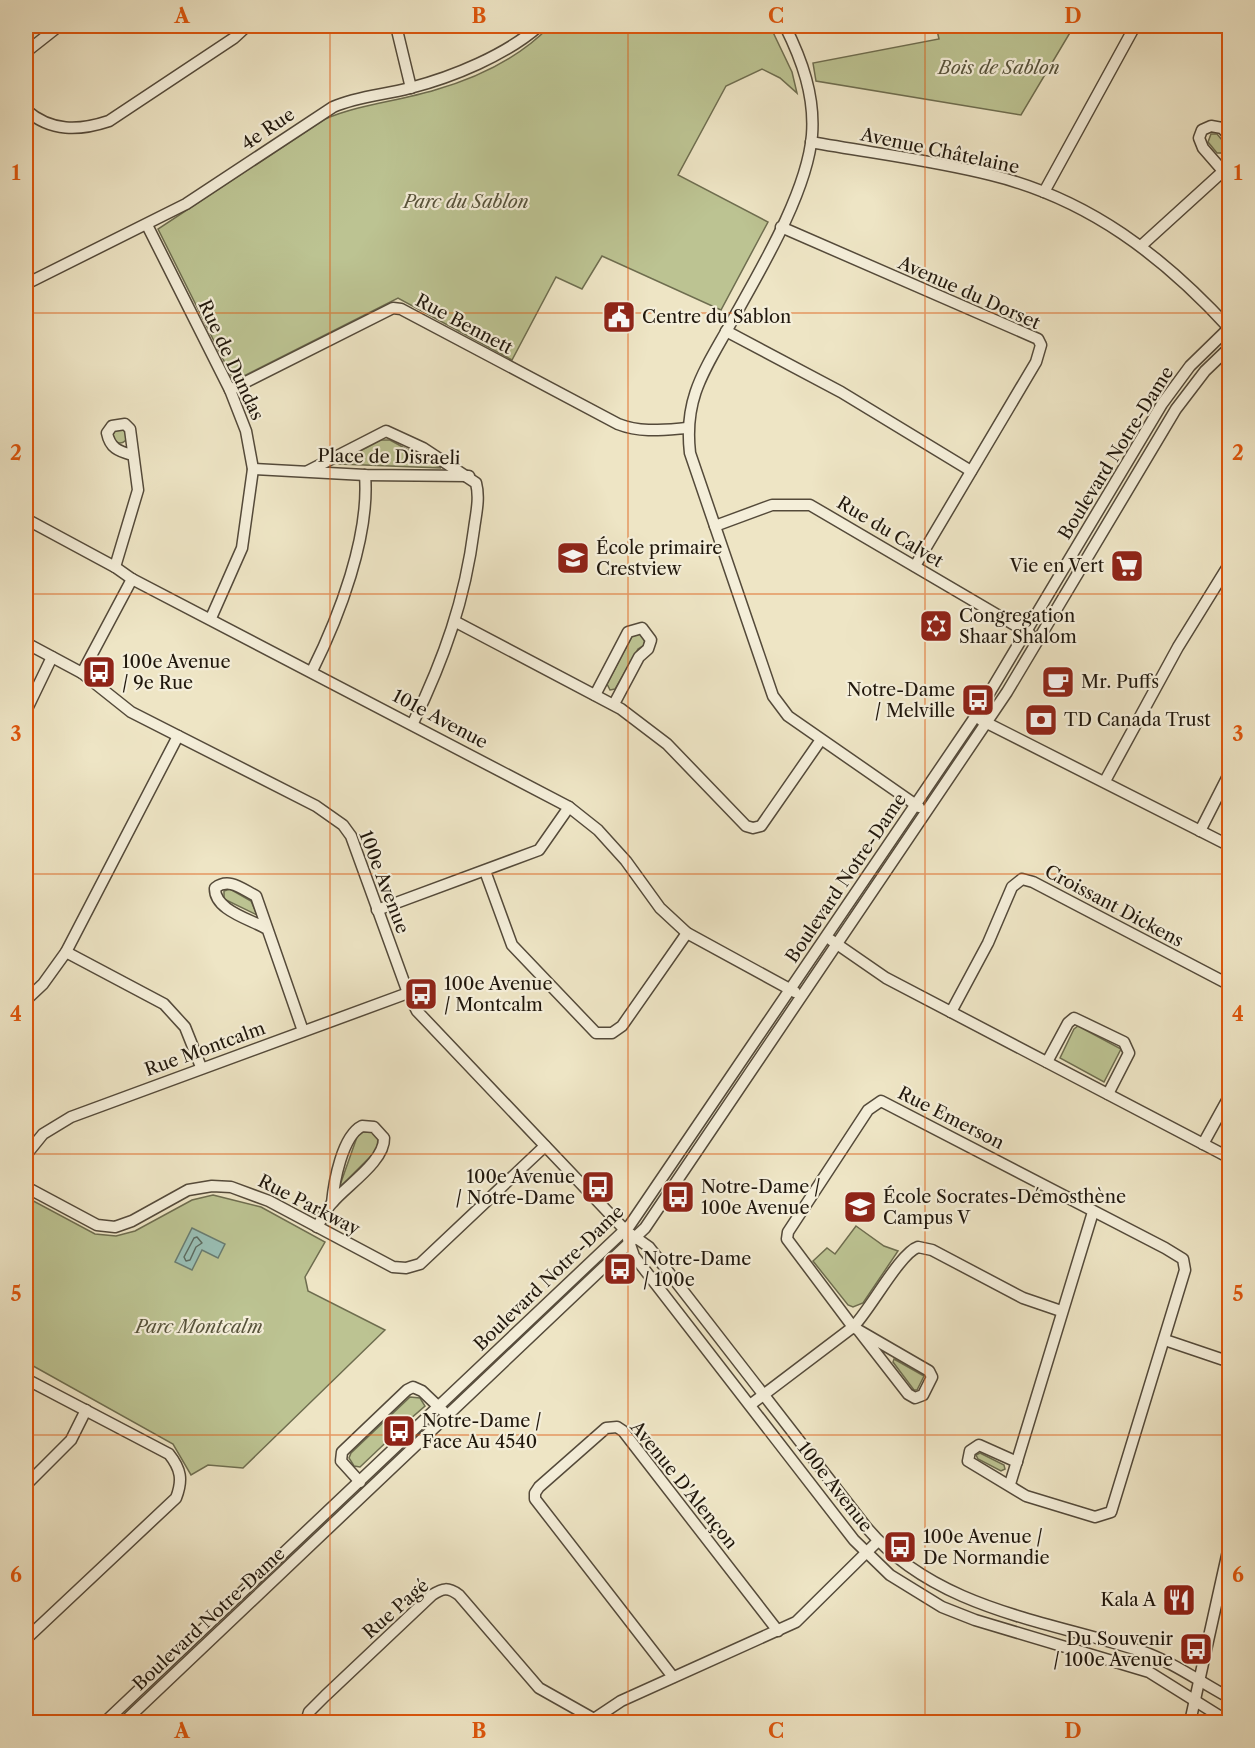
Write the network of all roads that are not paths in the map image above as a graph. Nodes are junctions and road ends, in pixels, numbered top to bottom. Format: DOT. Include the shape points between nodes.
graph roads {
  1 [pos="58,26"];
  2 [pos="247,26"];
  3 [pos="396,26"];
  4 [pos="539,26"];
  5 [pos="785,26"];
  6 [pos="1135,26"];
  7 [pos="26,52"];
  8 [pos="411,88"];
  9 [pos="26,111"];
  10 [pos="1230,137"];
  11 [pos="811,142"];
  12 [pos="1226,168"];
  13 [pos="1044,192"];
  14 [pos="147,225"];
  15 [pos="781,227"];
  16 [pos="1142,245"];
  17 [pos="26,284"];
  18 [pos="1229,328"];
  19 [pos="726,331"];
  20 [pos="1230,347"];
  21 [pos="230,390"];
  22 [pos="687,428"];
  23 [pos="132,455"];
  24 [pos="253,469"];
  25 [pos="308,471"];
  26 [pos="971,471"];
  27 [pos="365,475"];
  28 [pos="469,476"];
  29 [pos="26,519"];
  30 [pos="715,526"];
  31 [pos="1230,563"];
  32 [pos="915,566"];
  33 [pos="115,567"];
  34 [pos="132,579"];
  35 [pos="211,618"];
  36 [pos="456,622"];
  37 [pos="1026,632"];
  38 [pos="1038,639"];
  39 [pos="26,643"];
  40 [pos="52,657"];
  41 [pos="312,671"];
  42 [pos="82,673"];
  43 [pos="595,695"];
  44 [pos="614,704"];
  45 [pos="26,711"];
  46 [pos="975,717"];
  47 [pos="413,723"];
  48 [pos="986,723"];
  49 [pos="178,736"];
  50 [pos="820,741"];
  51 [pos="1230,772"];
  52 [pos="1105,781"];
  53 [pos="915,805"];
  54 [pos="569,807"];
  55 [pos="926,812"];
  56 [pos="1200,831"];
  57 [pos="1230,846"];
  58 [pos="485,871"];
  59 [pos="377,910"];
  60 [pos="267,929"];
  61 [pos="687,933"];
  62 [pos="826,937"];
  63 [pos="837,944"];
  64 [pos="66,952"];
  65 [pos="1230,985"];
  66 [pos="790,990"];
  67 [pos="408,993"];
  68 [pos="801,996"];
  69 [pos="26,1000"];
  70 [pos="951,1012"];
  71 [pos="303,1031"];
  72 [pos="1047,1062"];
  73 [pos="201,1067"];
  74 [pos="1108,1094"];
  75 [pos="1230,1095"];
  76 [pos="1203,1144"];
  77 [pos="545,1146"];
  78 [pos="26,1155"];
  79 [pos="1230,1158"];
  80 [pos="26,1187"];
  81 [pos="332,1203"];
  82 [pos="1093,1212"];
  83 [pos="317,1227"];
  84 [pos="625,1230"];
  85 [pos="633,1241"];
  86 [pos="1061,1311"];
  87 [pos="856,1329"];
  88 [pos="1165,1340"];
  89 [pos="1230,1362"];
  90 [pos="26,1379"];
  91 [pos="763,1395"];
  92 [pos="750,1405"];
  93 [pos="439,1407"];
  94 [pos="86,1410"];
  95 [pos="448,1417"];
  96 [pos="1017,1462"];
  97 [pos="360,1482"];
  98 [pos="1010,1484"];
  99 [pos="26,1485"];
  100 [pos="879,1541"];
  101 [pos="1230,1542"];
  102 [pos="866,1554"];
  103 [pos="1226,1574"];
  104 [pos="778,1632"];
  105 [pos="26,1639"];
  106 [pos="673,1677"];
  107 [pos="1199,1681"];
  108 [pos="1230,1698"];
  109 [pos="1195,1701"];
  110 [pos="594,1721"];
  111 [pos="105,1722"];
  112 [pos="124,1722"];
  113 [pos="306,1722"];
  114 [pos="1190,1722"];
  115 [pos="1229,1722"];
  1 -- 7 [label="street"];
  2 -- 9 [label="street" via="109,122 66,129 47,124"];
  3 -- 8 [label="street"];
  4 -- 8 [label="street, 4e Rue" via="504,52"];
  5 -- 11 [label="street" via="808,82"];
  6 -- 13 [label="street"];
  8 -- 14 [label="street, 4e Rue" via="350,99 333,107 186,204"];
  10 -- 12 [label="street" via="1222,128 1211,126 1202,130 1199,138 1203,148"];
  11 -- 13 [label="street, Avenue Châtelaine" via="992,175"];
  11 -- 15 [label="street" via="804,173"];
  12 -- 16 [label="street"];
  13 -- 16 [label="street, Avenue Châtelaine"];
  14 -- 17 [label="street, 4e Rue"];
  14 -- 21 [label="street, Rue de Dundas"];
  15 -- 19 [label="street"];
  15 -- 26 [label="street, Avenue du Dorset" via="1038,339 1041,345 1036,362"];
  16 -- 18 [label="street, Avenue Châtelaine" via="1198,294"];
  18 -- 37 [label="street, Boulevard Notre-Dame" via="1190,366 1162,404"];
  19 -- 22 [label="street" via="692,395"];
  19 -- 26 [label="street" via="841,392"];
  20 -- 38 [label="street, Boulevard Notre-Dame" via="1205,371 1176,409"];
  21 -- 22 [label="street, Rue Bennett" via="393,308 414,315 618,424 651,431"];
  21 -- 24 [label="street, Rue de Dundas" via="246,431"];
  22 -- 30 [label="street" via="690,453"];
  23 -- 33 [label="street" via="138,490"];
  24 -- 25 [label="street, Place de Disraeli"];
  24 -- 35 [label="street, Rue de Dundas" via="242,548"];
  25 -- 27 [label="street, Place de Disraeli"];
  25 -- 28 [label="street, Place de Disraeli" via="386,431"];
  26 -- 32 [label="street, Avenue du Dorset"];
  27 -- 28 [label="street, Place de Disraeli"];
  27 -- 41 [label="street" via="361,527 345,597"];
  28 -- 36 [label="street" via="476,483 478,498"];
  29 -- 33 [label="street, 101e Avenue"];
  30 -- 32 [label="street, Rue du Calvet" via="772,505 810,505"];
  30 -- 50 [label="street" via="773,696 788,716"];
  31 -- 52 [label="street" via="1178,646"];
  32 -- 37 [label="street, Rue du Calvet"];
  33 -- 34 [label="street, 101e Avenue"];
  34 -- 35 [label="street, 101e Avenue"];
  34 -- 42 [label="street"];
  35 -- 41 [label="street, 101e Avenue"];
  36 -- 43 [label="street"];
  36 -- 47 [label="street"];
  37 -- 38 [label="street, Rue du Calvet"];
  37 -- 46 [label="street, Boulevard Notre-Dame"];
  38 -- 48 [label="street, Boulevard Notre-Dame"];
  39 -- 40 [label="street, 100e Avenue"];
  40 -- 42 [label="street, 100e Avenue"];
  40 -- 45 [label="street"];
  41 -- 47 [label="street, 101e Avenue"];
  42 -- 49 [label="street, 100e Avenue" via="130,712"];
  43 -- 44 [label="street"];
  43 -- 44 [label="street" via="628,632 642,628 651,639 648,649 639,657"];
  44 -- 50 [label="street" via="667,744 746,826 753,828 761,826"];
  46 -- 48 [label="street"];
  46 -- 53 [label="street, Boulevard Notre-Dame"];
  47 -- 54 [label="street, 101e Avenue"];
  48 -- 52 [label="street"];
  48 -- 55 [label="street, Boulevard Notre-Dame"];
  49 -- 59 [label="street, 100e Avenue" via="316,806 343,825 351,836"];
  49 -- 64 [label="street"];
  50 -- 53 [label="street"];
  51 -- 56 [label="street"];
  52 -- 56 [label="street"];
  53 -- 55 [label="street"];
  53 -- 62 [label="street, Boulevard Notre-Dame"];
  54 -- 58 [label="street" via="539,850"];
  54 -- 61 [label="street, 101e Avenue" via="598,830 660,908"];
  55 -- 63 [label="street, Boulevard Notre-Dame"];
  56 -- 57 [label="street"];
  58 -- 59 [label="street"];
  58 -- 61 [label="street" via="512,945 596,1033 612,1033 622,1026"];
  59 -- 67 [label="street, 100e Avenue"];
  60 -- 60 [label="street" via="256,896 230,882 215,888 214,896 220,904"];
  60 -- 71 [label="street"];
  61 -- 66 [label="street, 101e Avenue"];
  62 -- 63 [label="street"];
  62 -- 66 [label="street, Boulevard Notre-Dame"];
  63 -- 68 [label="street, Boulevard Notre-Dame"];
  63 -- 70 [label="street" via="886,978"];
  64 -- 69 [label="street" via="44,984"];
  64 -- 73 [label="street" via="164,1004 185,1027"];
  65 -- 70 [label="street, Croissant Dickens" via="1022,879 1012,887"];
  66 -- 68 [label="street, 101e Avenue"];
  66 -- 84 [label="street, Boulevard Notre-Dame"];
  67 -- 71 [label="street, Rue Montcalm"];
  67 -- 77 [label="street, 100e Avenue" via="417,1011"];
  68 -- 85 [label="street, Boulevard Notre-Dame"];
  70 -- 72 [label="street"];
  71 -- 73 [label="street, Rue Montcalm"];
  72 -- 74 [label="street"];
  72 -- 74 [label="street" via="1070,1021 1077,1018 1090,1024 1129,1047"];
  73 -- 78 [label="street, Rue Montcalm" via="71,1116 43,1134"];
  74 -- 76 [label="street"];
  75 -- 76 [label="street"];
  76 -- 79 [label="street"];
  77 -- 83 [label="street, Rue Parkway" via="420,1264 393,1267"];
  77 -- 84 [label="street, 100e Avenue"];
  80 -- 83 [label="street, Rue Parkway" via="97,1225 115,1227 188,1190 231,1186"];
  81 -- 81 [label="street" via="383,1151 384,1138 374,1127 362,1126 351,1134 334,1181"];
  81 -- 83 [label="street"];
  82 -- 86 [label="street"];
  82 -- 87 [label="street, Rue Emerson" via="881,1101 868,1110 787,1239"];
  82 -- 88 [label="street, Rue Emerson" via="1183,1259 1185,1270"];
  84 -- 85 [label="street, 100e Avenue"];
  84 -- 93 [label="street, Boulevard Notre-Dame"];
  85 -- 91 [label="street, 100e Avenue" via="649,1246"];
  85 -- 92 [label="street, 100e Avenue" via="634,1256"];
  85 -- 95 [label="street, Boulevard Notre-Dame"];
  86 -- 87 [label="street" via="1023,1298 922,1247 906,1255"];
  86 -- 96 [label="street"];
  87 -- 87 [label="street" via="908,1394 915,1398 923,1395 932,1377 929,1371"];
  87 -- 91 [label="street"];
  88 -- 89 [label="street"];
  88 -- 98 [label="street, Rue Emerson" via="1111,1512 1095,1517 1026,1496"];
  90 -- 94 [label="street"];
  91 -- 92 [label="street"];
  91 -- 100 [label="street, 100e Avenue"];
  92 -- 102 [label="street, 100e Avenue"];
  93 -- 95 [label="street"];
  93 -- 97 [label="street, Boulevard Notre-Dame"];
  93 -- 97 [label="street" via="420,1389 411,1388 361,1433 340,1456"];
  94 -- 99 [label="street" via="71,1440"];
  94 -- 105 [label="street" via="169,1454 181,1474 181,1487 176,1498"];
  95 -- 112 [label="street, Boulevard Notre-Dame"];
  96 -- 98 [label="street"];
  96 -- 98 [label="street, Rue Emerson" via="979,1445 970,1451 968,1461"];
  97 -- 111 [label="street, Boulevard Notre-Dame"];
  100 -- 102 [label="street"];
  100 -- 107 [label="street, 100e Avenue" via="913,1570 962,1598 1142,1652"];
  101 -- 103 [label="street"];
  102 -- 104 [label="street" via="803,1616"];
  102 -- 109 [label="street, 100e Avenue" via="906,1586 952,1612 1149,1672"];
  103 -- 107 [label="street"];
  104 -- 106 [label="street"];
  104 -- 106 [label="street, Avenue D'Alençon" via="623,1431 606,1428 539,1488 535,1499"];
  106 -- 110 [label="street" via="621,1701"];
  107 -- 108 [label="street, 100e Avenue"];
  107 -- 109 [label="street"];
  109 -- 114 [label="street"];
  109 -- 115 [label="street, 100e Avenue"];
  110 -- 113 [label="street, Rue Pagé" via="539,1688 459,1595 442,1589 325,1696 309,1712"];
}
